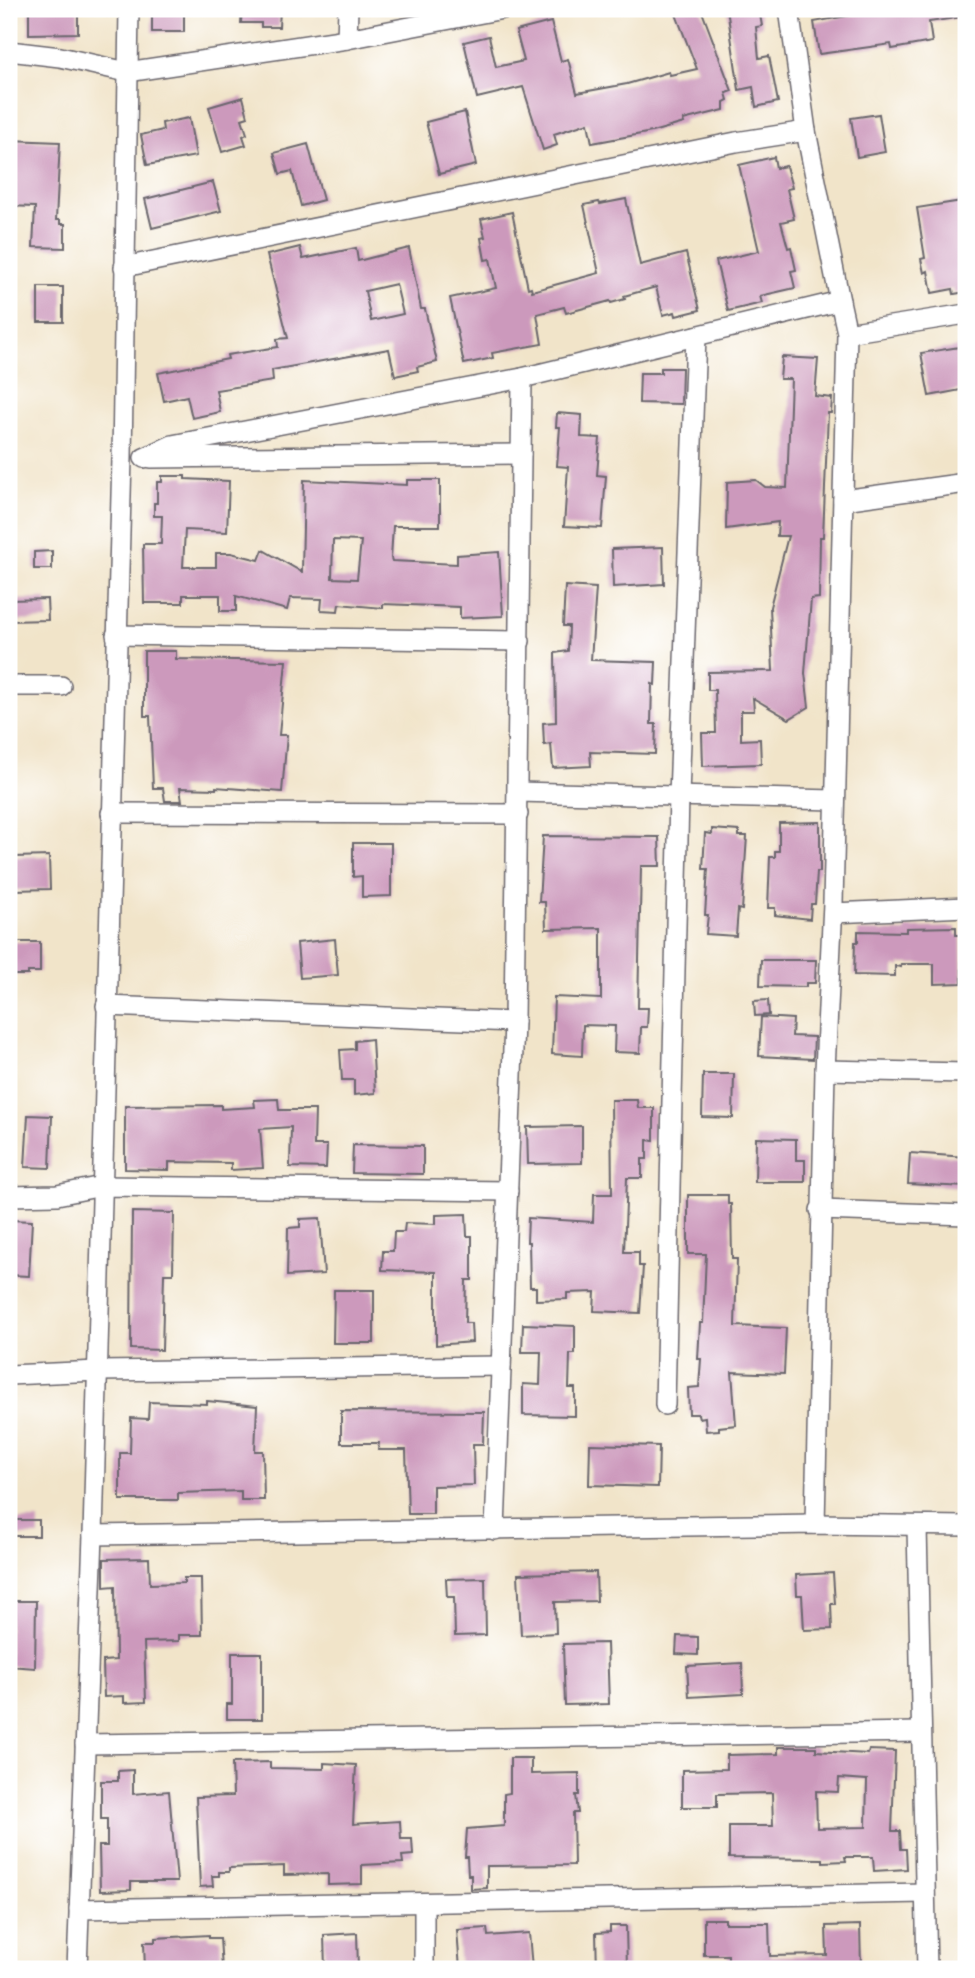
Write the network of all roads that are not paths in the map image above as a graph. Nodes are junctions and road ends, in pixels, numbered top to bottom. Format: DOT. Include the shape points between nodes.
graph roads {
  1 [pos="129,9"];
  2 [pos="348,9"];
  3 [pos="503,9"];
  4 [pos="789,9"];
  5 [pos="347,39"];
  6 [pos="9,51"];
  7 [pos="127,72"];
  8 [pos="806,131"];
  9 [pos="124,267"];
  10 [pos="840,301"];
  11 [pos="966,314"];
  12 [pos="847,334"];
  13 [pos="696,336"];
  14 [pos="522,378"];
  15 [pos="522,454"];
  16 [pos="122,458"];
  17 [pos="144,458"];
  18 [pos="966,484"];
  19 [pos="843,500"];
  20 [pos="116,635"];
  21 [pos="520,641"];
  22 [pos="9,686"];
  23 [pos="61,686"];
  24 [pos="518,792"];
  25 [pos="679,796"];
  26 [pos="835,800"];
  27 [pos="111,813"];
  28 [pos="518,814"];
  29 [pos="966,898"];
  30 [pos="966,907"];
  31 [pos="833,908"];
  32 [pos="106,1006"];
  33 [pos="514,1022"];
  34 [pos="825,1070"];
  35 [pos="966,1073"];
  36 [pos="102,1186"];
  37 [pos="508,1191"];
  38 [pos="9,1196"];
  39 [pos="820,1210"];
  40 [pos="966,1215"];
  41 [pos="501,1366"];
  42 [pos="97,1371"];
  43 [pos="9,1375"];
  44 [pos="665,1405"];
  45 [pos="815,1524"];
  46 [pos="966,1526"];
  47 [pos="917,1527"];
  48 [pos="495,1530"];
  49 [pos="93,1535"];
  50 [pos="920,1732"];
  51 [pos="85,1744"];
  52 [pos="925,1893"];
  53 [pos="424,1903"];
  54 [pos="79,1909"];
  55 [pos="78,1969"];
  56 [pos="424,1969"];
  57 [pos="927,1969"];
  1 -- 7 [label="street"];
  2 -- 5 [label="street"];
  3 -- 5 [label="street"];
  4 -- 8 [label="street"];
  5 -- 7 [label="street"];
  6 -- 7 [label="street"];
  7 -- 9 [label="street"];
  8 -- 9 [label="street"];
  8 -- 10 [label="street"];
  9 -- 16 [label="street"];
  10 -- 12 [label="street"];
  10 -- 13 [label="street"];
  11 -- 12 [label="street"];
  12 -- 19 [label="street"];
  13 -- 14 [label="street"];
  13 -- 25 [label="street"];
  14 -- 15 [label="street"];
  14 -- 17 [label="street" via="231,432 173,445"];
  15 -- 17 [label="street"];
  15 -- 21 [label="street"];
  16 -- 17 [label="street"];
  16 -- 20 [label="street"];
  18 -- 19 [label="street"];
  19 -- 26 [label="street"];
  20 -- 21 [label="street"];
  20 -- 27 [label="street"];
  21 -- 24 [label="street"];
  22 -- 23 [label="street"];
  24 -- 25 [label="street"];
  24 -- 28 [label="street"];
  25 -- 26 [label="street"];
  25 -- 44 [label="street"];
  26 -- 31 [label="street"];
  27 -- 28 [label="street"];
  27 -- 32 [label="street"];
  28 -- 33 [label="street"];
  29 -- 31 [label="street"];
  30 -- 31 [label="street"];
  31 -- 34 [label="street"];
  32 -- 33 [label="street"];
  32 -- 36 [label="street"];
  33 -- 37 [label="street"];
  34 -- 35 [label="street"];
  34 -- 39 [label="street"];
  36 -- 37 [label="street"];
  36 -- 38 [label="street" via="57,1195"];
  36 -- 42 [label="street"];
  37 -- 41 [label="street"];
  39 -- 40 [label="street"];
  39 -- 45 [label="street"];
  41 -- 42 [label="street"];
  41 -- 48 [label="street"];
  42 -- 43 [label="street"];
  42 -- 49 [label="street"];
  45 -- 47 [label="street"];
  45 -- 48 [label="street"];
  46 -- 47 [label="street"];
  47 -- 50 [label="street"];
  48 -- 49 [label="street"];
  49 -- 51 [label="street"];
  50 -- 51 [label="street"];
  50 -- 52 [label="street"];
  51 -- 54 [label="street"];
  52 -- 53 [label="street"];
  52 -- 57 [label="street"];
  53 -- 54 [label="street"];
  53 -- 56 [label="street"];
  54 -- 55 [label="street"];
}
